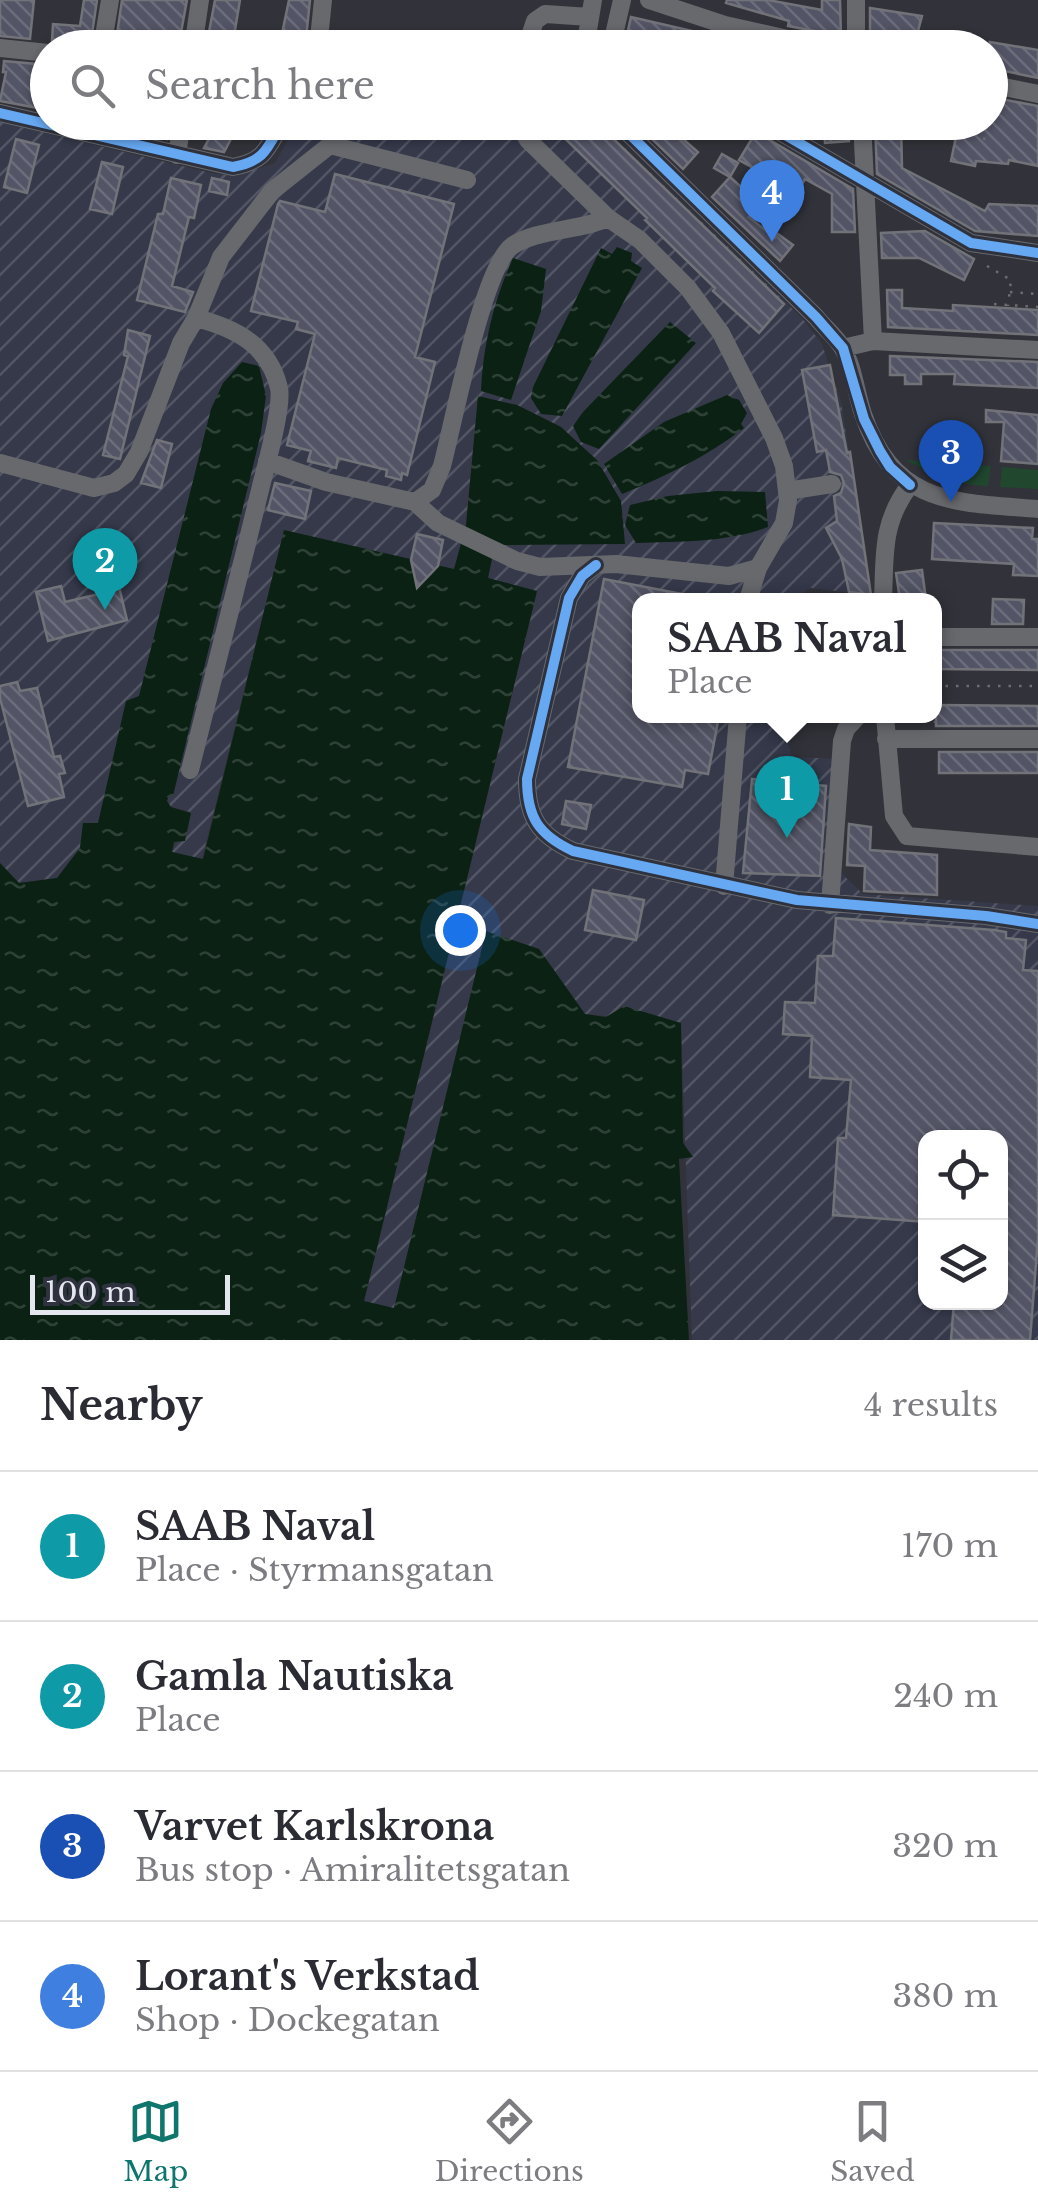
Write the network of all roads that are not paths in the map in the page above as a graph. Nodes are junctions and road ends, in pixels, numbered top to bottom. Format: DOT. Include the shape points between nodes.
graph roads {
  1 [pos="110,0"];
  2 [pos="200,0"];
  3 [pos="324,0"];
  4 [pos="622,0"];
  5 [pos="649,0"];
  6 [pos="856,0"];
  7 [pos="592,8"];
  8 [pos="105,30"];
  9 [pos="196,30"];
  10 [pos="320,30"];
  11 [pos="533,30"];
  12 [pos="615,30"];
  13 [pos="752,30"];
  14 [pos="856,30"];
  15 [pos="0,48"];
  16 [pos="30,50"];
  17 [pos="1008,88"];
  18 [pos="1038,94"];
  19 [pos="0,113"];
  20 [pos="30,118"];
  21 [pos="130,140"];
  22 [pos="179,140"];
  23 [pos="272,140"];
  24 [pos="528,140"];
  25 [pos="636,140"];
  26 [pos="794,140"];
  27 [pos="864,140"];
  28 [pos="177,155"];
  29 [pos="467,180"];
  30 [pos="868,182"];
  31 [pos="608,218"];
  32 [pos="1038,253"];
  33 [pos="196,318"];
  34 [pos="873,341"];
  35 [pos="842,348"];
  36 [pos="1038,350"];
  37 [pos="267,461"];
  38 [pos="0,463"];
  39 [pos="832,484"];
  40 [pos="910,485"];
  41 [pos="787,491"];
  42 [pos="415,502"];
  43 [pos="1038,509"];
  44 [pos="596,565"];
  45 [pos="758,568"];
  46 [pos="750,593"];
  47 [pos="883,593"];
  48 [pos="942,637"];
  49 [pos="1038,637"];
  50 [pos="737,723"];
  51 [pos="852,723"];
  52 [pos="886,723"];
  53 [pos="886,739"];
  54 [pos="1038,739"];
  55 [pos="190,770"];
  56 [pos="1038,847"];
  57 [pos="724,886"];
  58 [pos="830,905"];
  59 [pos="1038,924"];
  1 -- 8 [label="street"];
  2 -- 9 [label="street"];
  3 -- 10 [label="street"];
  4 -- 12 [label="street"];
  5 -- 13 [label="street"];
  6 -- 14 [label="street"];
  7 -- 11 [label="street" via="545,14"];
  15 -- 16 [label="street"];
  17 -- 18 [label="street"];
  19 -- 20 [label="street"];
  21 -- 28 [label="street"];
  22 -- 28 [label="street"];
  23 -- 28 [label="street" via="253,163 232,167"];
  24 -- 31 [label="street"];
  25 -- 35 [label="street"];
  26 -- 30 [label="street"];
  27 -- 30 [label="street"];
  29 -- 33 [label="street" via="330,145 272,191 250,218 216,267"];
  30 -- 32 [label="street" via="971,242"];
  30 -- 34 [label="street"];
  31 -- 41 [label="street" via="688,288 721,333 774,438"];
  31 -- 42 [label="street" via="508,248 484,306 442,466 432,490"];
  33 -- 37 [label="street" via="250,340 269,362 280,392"];
  33 -- 38 [label="street" via="139,452 114,484 94,488"];
  34 -- 35 [label="street"];
  34 -- 36 [label="street"];
  35 -- 40 [label="street" via="880,451"];
  37 -- 42 [label="street"];
  37 -- 55 [label="street"];
  39 -- 41 [label="street"];
  40 -- 43 [label="street" via="951,502"];
  40 -- 47 [label="street" via="886,531"];
  41 -- 45 [label="street" via="784,522"];
  42 -- 44 [label="street" via="438,524 517,561 552,568"];
  44 -- 45 [label="street" via="729,576"];
  44 -- 57 [label="street" via="568,598 527,779 535,821 549,840 573,851"];
  45 -- 46 [label="street"];
  48 -- 49 [label="street"];
  50 -- 57 [label="street"];
  51 -- 58 [label="street" via="842,741"];
  52 -- 53 [label="street"];
  53 -- 54 [label="street"];
  53 -- 56 [label="street" via="894,816 907,836"];
  57 -- 58 [label="street"];
  58 -- 59 [label="street"];
}
